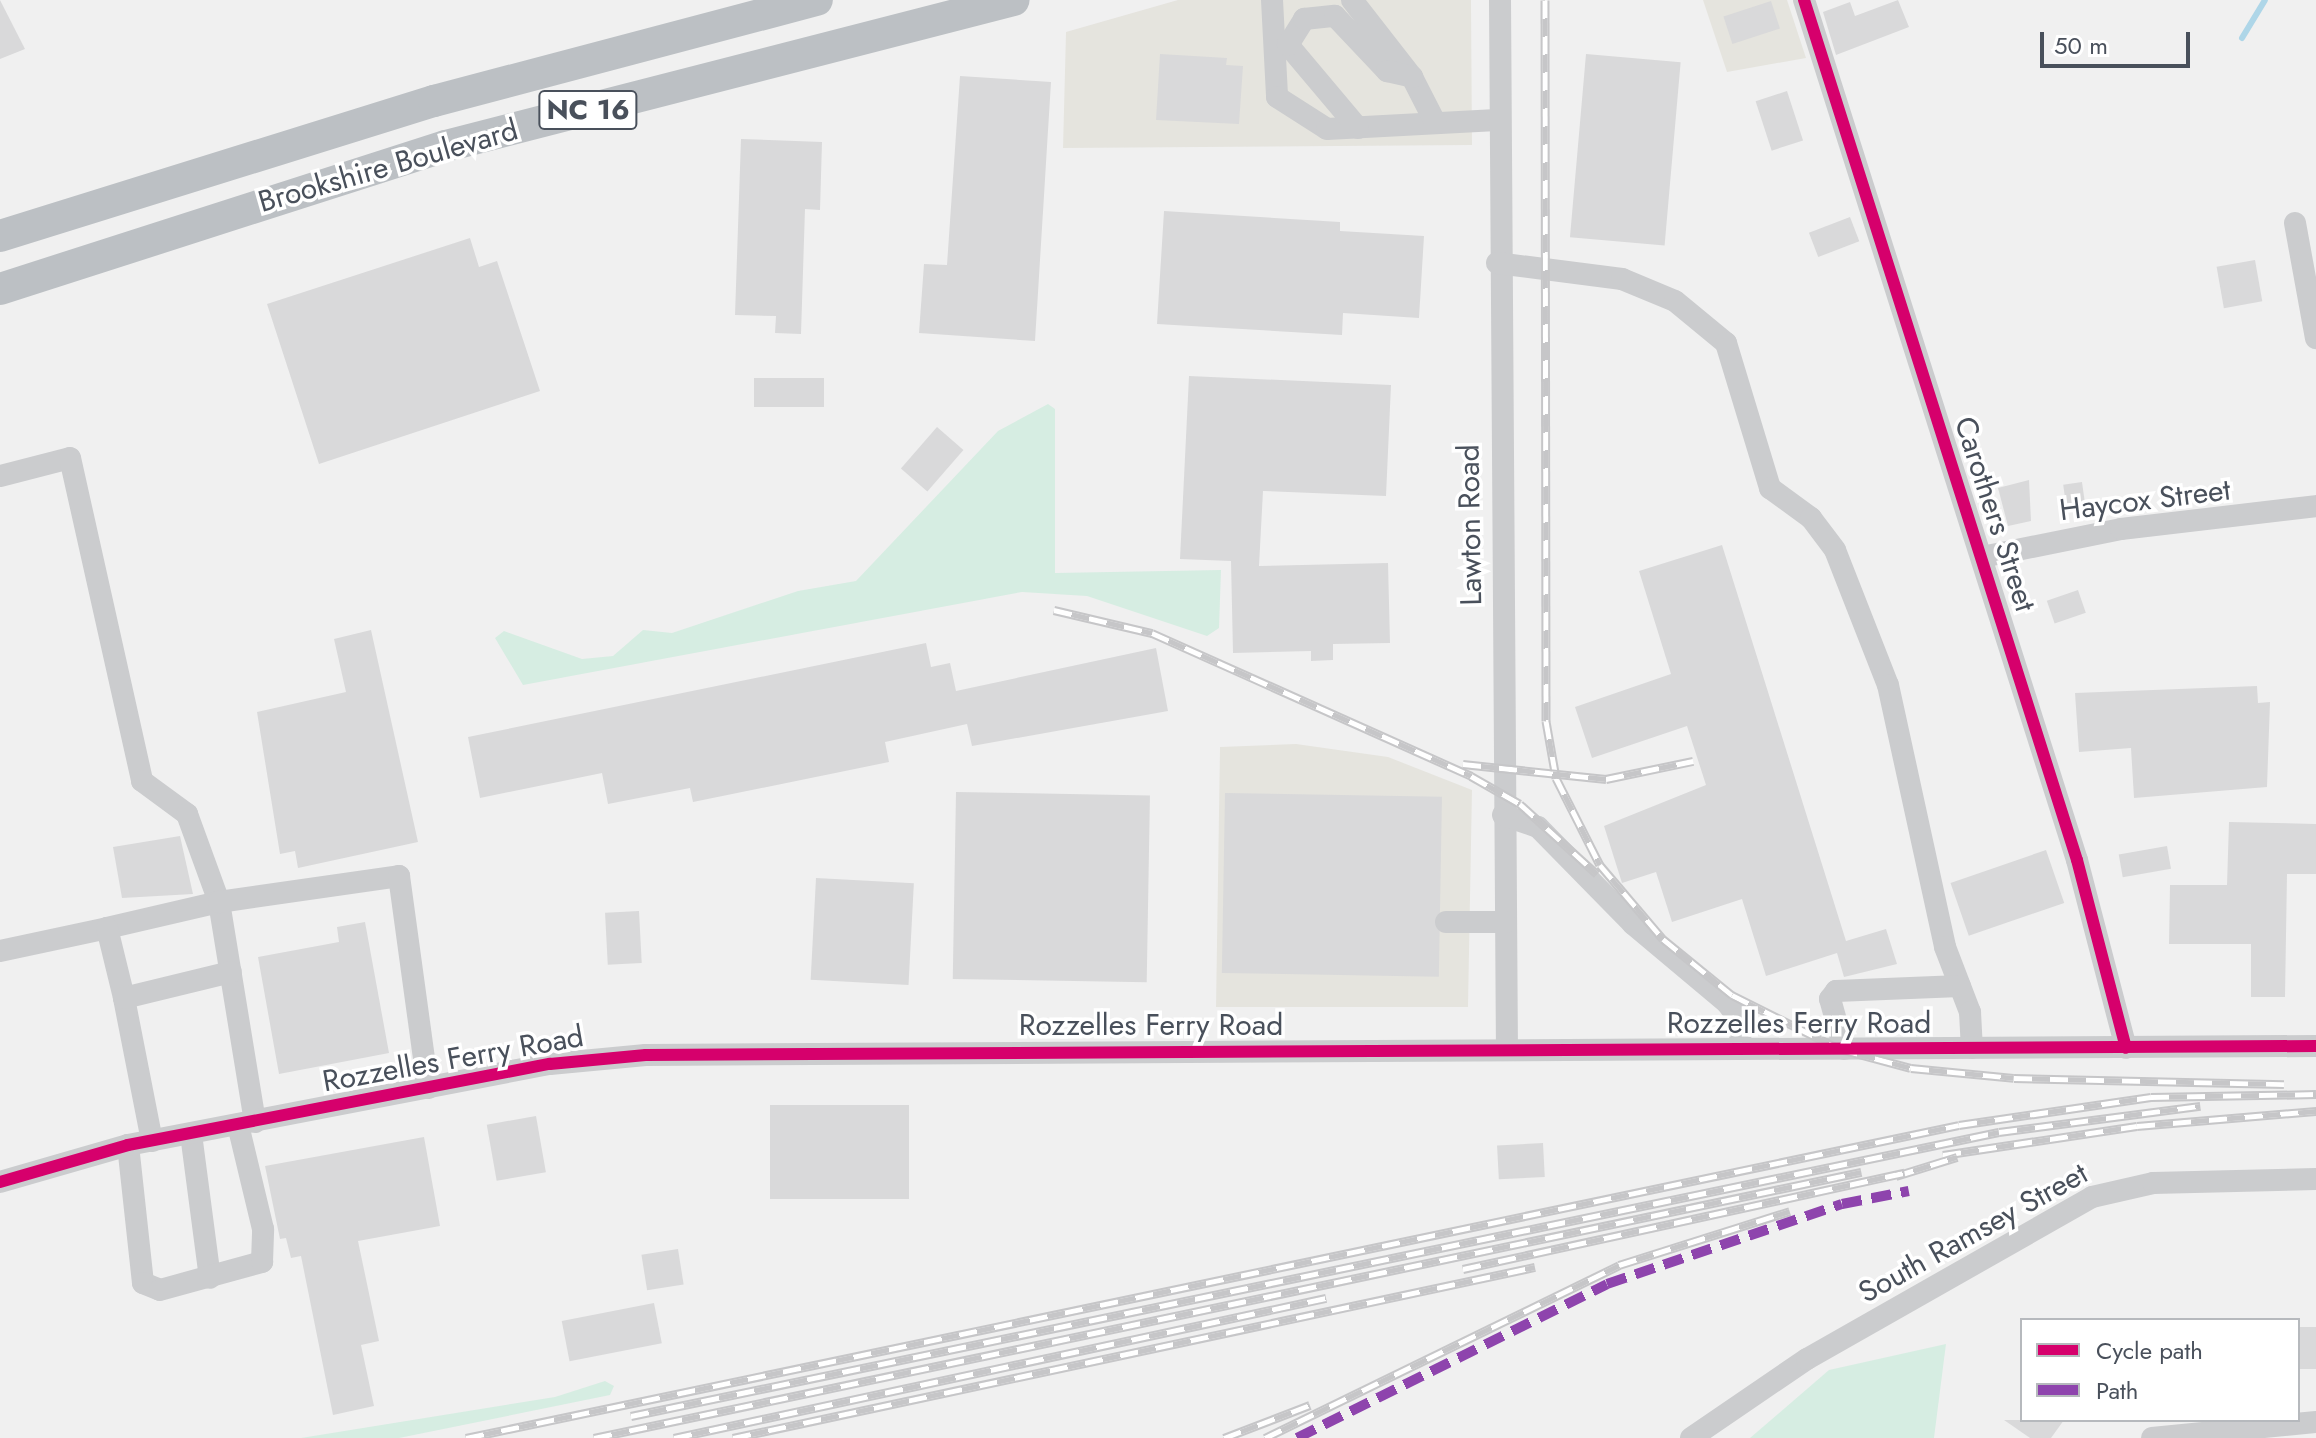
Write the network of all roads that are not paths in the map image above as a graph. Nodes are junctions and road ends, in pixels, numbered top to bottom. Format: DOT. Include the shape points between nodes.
graph roads {
  1 [pos="817,0"];
  2 [pos="1014,0"];
  3 [pos="1272,0"];
  4 [pos="1352,0"];
  5 [pos="1500,0"];
  6 [pos="1804,0"];
  7 [pos="1412,77"];
  8 [pos="1497,120"];
  9 [pos="1435,122"];
  10 [pos="1358,128"];
  11 [pos="50,217"];
  12 [pos="2295,223"];
  13 [pos="0,236"];
  14 [pos="1497,263"];
  15 [pos="64,265"];
  16 [pos="0,289"];
  17 [pos="2316,338"];
  18 [pos="0,476"];
  19 [pos="2316,506"];
  20 [pos="1982,557"];
  21 [pos="1503,815"];
  22 [pos="219,902"];
  23 [pos="1446,922"];
  24 [pos="1505,922"];
  25 [pos="107,928"];
  26 [pos="0,951"];
  27 [pos="231,972"];
  28 [pos="1960,986"];
  29 [pos="124,998"];
  30 [pos="2316,1046"];
  31 [pos="1972,1048"];
  32 [pos="2126,1048"];
  33 [pos="1741,1049"];
  34 [pos="1844,1049"];
  35 [pos="1507,1050"];
  36 [pos="428,1088"];
  37 [pos="246,1124"];
  38 [pos="191,1134"];
  39 [pos="152,1141"];
  40 [pos="128,1145"];
  41 [pos="2316,1179"];
  42 [pos="0,1182"];
  43 [pos="210,1278"];
  44 [pos="2316,1422"];
  45 [pos="1691,1438"];
  46 [pos="2152,1438"];
  1 -- 11 [label="highway, Brookshire Boulevard / NC 16" via="434,101"];
  2 -- 15 [label="highway, Brookshire Boulevard / NC 16" via="446,146"];
  3 -- 10 [label="street" via="1277,97 1327,129"];
  4 -- 7 [label="street"];
  5 -- 8 [label="street, Lawton Road"];
  6 -- 20 [label="street, Carothers Street"];
  7 -- 9 [label="street"];
  7 -- 10 [label="street" via="1387,71 1335,16 1304,19 1288,45"];
  8 -- 9 [label="street"];
  8 -- 14 [label="street, Lawton Road"];
  9 -- 10 [label="street"];
  11 -- 13 [label="highway, Brookshire Boulevard / NC 16"];
  11 -- 15 [label="highway"];
  12 -- 17 [label="street"];
  14 -- 21 [label="street, Lawton Road"];
  14 -- 28 [label="street" via="1622,279 1675,301 1726,343 1770,488 1811,518 1835,550 1871,636"];
  15 -- 16 [label="highway, Brookshire Boulevard / NC 16"];
  18 -- 22 [label="street" via="70,458 142,781 187,814"];
  19 -- 20 [label="street, Haycox Street" via="2121,529"];
  20 -- 32 [label="street, Carothers Street" via="2077,860"];
  21 -- 24 [label="street, Lawton Road"];
  21 -- 33 [label="street" via="1538,827 1633,924 1727,1003 1739,1019"];
  22 -- 25 [label="street"];
  22 -- 27 [label="street"];
  22 -- 36 [label="street" via="399,876"];
  23 -- 24 [label="street"];
  24 -- 35 [label="street, Lawton Road"];
  25 -- 26 [label="street"];
  25 -- 29 [label="street"];
  27 -- 29 [label="street"];
  27 -- 37 [label="street"];
  28 -- 31 [label="street"];
  28 -- 34 [label="street" via="1836,991 1830,999"];
  29 -- 39 [label="street"];
  30 -- 32 [label="street, Rozzelles Ferry Road"];
  31 -- 32 [label="street, Rozzelles Ferry Road"];
  31 -- 34 [label="street, Rozzelles Ferry Road"];
  33 -- 34 [label="street, Rozzelles Ferry Road"];
  33 -- 35 [label="street, Rozzelles Ferry Road"];
  35 -- 36 [label="street, Rozzelles Ferry Road" via="715,1052 550,1064"];
  36 -- 37 [label="street, Rozzelles Ferry Road"];
  37 -- 38 [label="street, Rozzelles Ferry Road"];
  37 -- 43 [label="street" via="265,1250 262,1262"];
  38 -- 39 [label="street, Rozzelles Ferry Road"];
  38 -- 43 [label="street"];
  39 -- 40 [label="street, Rozzelles Ferry Road"];
  40 -- 42 [label="street, Rozzelles Ferry Road"];
  40 -- 43 [label="street" via="143,1283 160,1290"];
  41 -- 45 [label="street, South Ramsey Street" via="2153,1183 2092,1197 1807,1359"];
  44 -- 46 [label="street"];
}
